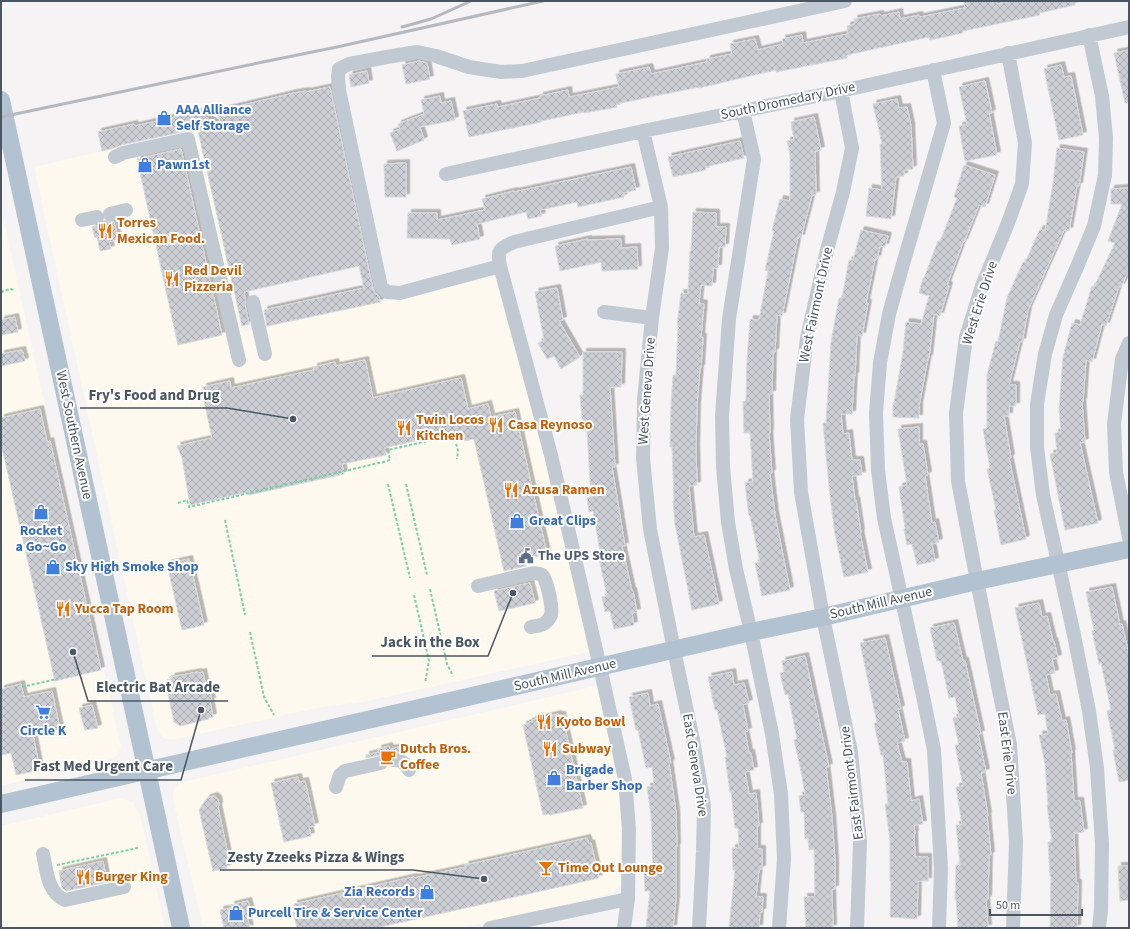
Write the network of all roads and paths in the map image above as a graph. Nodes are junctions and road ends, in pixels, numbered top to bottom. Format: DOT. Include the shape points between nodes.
graph roads {
  1 [pos="845,1"];
  2 [pos="1129,27"];
  3 [pos="1089,35"];
  4 [pos="1008,54"];
  5 [pos="933,70"];
  6 [pos="841,91"];
  7 [pos="1,100"];
  8 [pos="743,110"];
  9 [pos="643,131"];
  10 [pos="7,149"];
  11 [pos="115,157"];
  12 [pos="446,174"];
  13 [pos="661,207"];
  14 [pos="126,210"];
  15 [pos="82,220"];
  16 [pos="500,266"];
  17 [pos="15,290"];
  18 [pos="1,292"];
  19 [pos="253,302"];
  20 [pos="604,312"];
  21 [pos="652,318"];
  22 [pos="1129,343"];
  23 [pos="265,354"];
  24 [pos="239,360"];
  25 [pos="457,459"];
  26 [pos="388,484"];
  27 [pos="406,484"];
  28 [pos="178,503"];
  29 [pos="225,520"];
  30 [pos="1129,538"];
  31 [pos="1129,548"];
  32 [pos="1058,564"];
  33 [pos="427,574"];
  34 [pos="410,578"];
  35 [pos="977,581"];
  36 [pos="478,586"];
  37 [pos="430,589"];
  38 [pos="414,595"];
  39 [pos="901,598"];
  40 [pos="246,615"];
  41 [pos="823,617"];
  42 [pos="531,627"];
  43 [pos="250,632"];
  44 [pos="751,632"];
  45 [pos="674,650"];
  46 [pos="600,667"];
  47 [pos="453,676"];
  48 [pos="57,679"];
  49 [pos="425,683"];
  50 [pos="22,687"];
  51 [pos="274,715"];
  52 [pos="146,770"];
  53 [pos="409,770"];
  54 [pos="336,787"];
  55 [pos="1,804"];
  56 [pos="138,848"];
  57 [pos="43,854"];
  58 [pos="57,865"];
  59 [pos="124,887"];
  60 [pos="628,898"];
  61 [pos="181,928"];
  62 [pos="490,928"];
  63 [pos="624,928"];
  64 [pos="699,928"];
  65 [pos="779,928"];
  66 [pos="857,928"];
  67 [pos="939,928"];
  68 [pos="1013,928"];
  69 [pos="1099,928"];
  1 -- 16 [label="street" via="522,71 501,72 469,67 417,52 349,64 340,69 339,90 380,287 387,292 400,293"];
  2 -- 3 [label="street, South Dromedary Drive"];
  3 -- 4 [label="street, South Dromedary Drive"];
  3 -- 32 [label="street" via="1102,96 1106,138 1104,176 1094,226 1056,315 1045,354 1037,404 1037,448 1043,495"];
  4 -- 5 [label="street, South Dromedary Drive"];
  4 -- 35 [label="street, West Erie Drive" via="1025,143 1022,184 982,286 966,337 956,413 958,481"];
  5 -- 6 [label="street, South Dromedary Drive"];
  5 -- 39 [label="street" via="944,123 889,314 880,364 876,413 878,470 884,518"];
  6 -- 8 [label="street, South Dromedary Drive"];
  6 -- 41 [label="street, West Fairmont Drive" via="852,148 807,338 797,420 801,492"];
  7 -- 10 [label="main road, West Southern Avenue"];
  8 -- 9 [label="street, South Dromedary Drive"];
  8 -- 44 [label="street" via="754,159 729,318 722,416 728,522"];
  9 -- 12 [label="street, South Dromedary Drive"];
  9 -- 13 [label="street, West Geneva Drive"];
  10 -- 52 [label="main road, West Southern Avenue"];
  11 -- 24 [label="street" via="188,139"];
  13 -- 16 [label="street" via="514,242 503,247 498,255"];
  13 -- 21 [label="street, West Geneva Drive" via="662,248"];
  14 -- 15 [label="street"];
  16 -- 46 [label="street" via="551,455"];
  17 -- 18 [label="path"];
  19 -- 23 [label="street"];
  20 -- 21 [label="street"];
  21 -- 45 [label="street, West Geneva Drive" via="644,400 643,458 650,529"];
  22 -- 30 [label="street" via="1122,359 1114,424 1116,472"];
  25 -- 28 [label="path" via="454,435 388,450 390,460 383,462 189,507 187,500"];
  26 -- 34 [label="path"];
  27 -- 33 [label="path"];
  29 -- 40 [label="path"];
  31 -- 32 [label="main road, South Mill Avenue"];
  32 -- 35 [label="main road, South Mill Avenue"];
  32 -- 69 [label="street" via="1089,711 1097,768 1102,844"];
  35 -- 39 [label="main road, South Mill Avenue"];
  35 -- 68 [label="street, East Erie Drive" via="1010,746 1016,842"];
  36 -- 42 [label="street" via="529,574 541,575 547,584 552,609 545,623"];
  37 -- 47 [label="path" via="446,664"];
  38 -- 49 [label="path" via="429,661"];
  39 -- 41 [label="main road, South Mill Avenue"];
  39 -- 67 [label="street" via="934,750 941,868"];
  41 -- 44 [label="main road, South Mill Avenue"];
  41 -- 66 [label="street, East Fairmont Drive" via="851,752 860,842"];
  43 -- 51 [label="path" via="264,697"];
  44 -- 45 [label="main road, South Mill Avenue"];
  44 -- 65 [label="street" via="782,794 784,859"];
  45 -- 46 [label="main road, South Mill Avenue"];
  45 -- 64 [label="street, East Geneva Drive" via="704,806"];
  46 -- 52 [label="main road, South Mill Avenue"];
  46 -- 60 [label="street" via="624,779 629,829"];
  48 -- 50 [label="path"];
  52 -- 55 [label="main road, South Mill Avenue"];
  52 -- 61 [label="main road, West Southern Avenue"];
  53 -- 54 [label="street" via="401,761 345,771 340,775"];
  56 -- 58 [label="path"];
  57 -- 59 [label="street" via="53,892 65,900"];
  60 -- 62 [label="street"];
  60 -- 63 [label="street"];
}
